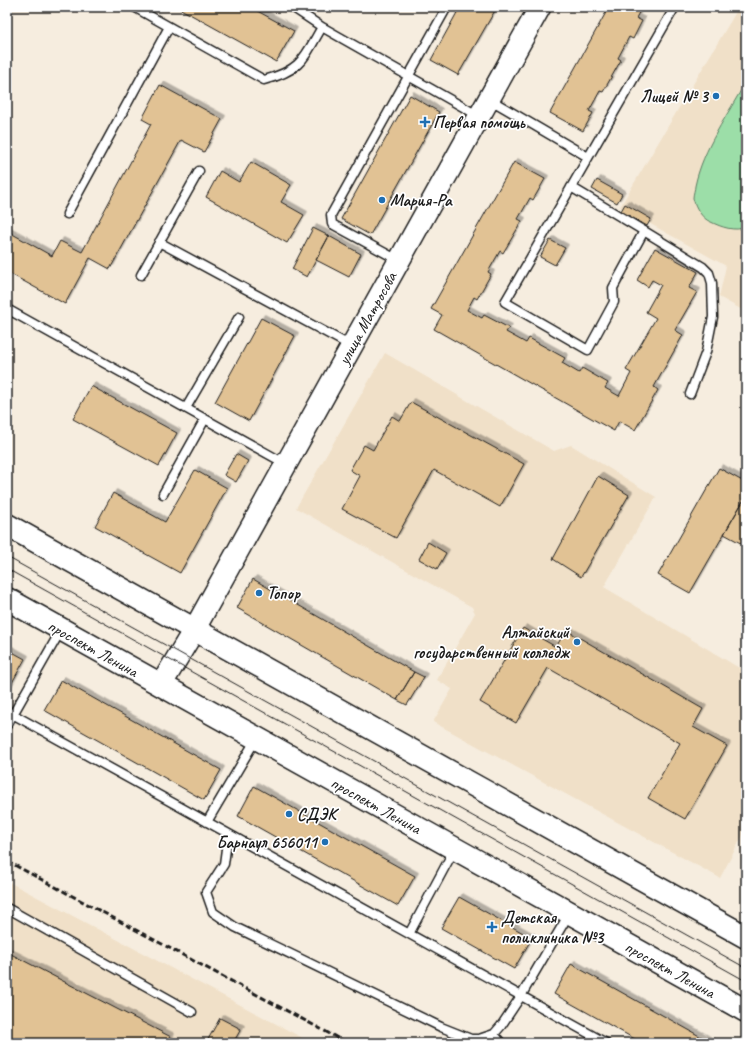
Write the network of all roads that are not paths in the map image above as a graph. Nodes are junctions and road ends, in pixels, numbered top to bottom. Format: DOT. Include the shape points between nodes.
graph roads {
  1 [pos="134,7"];
  2 [pos="292,7"];
  3 [pos="447,7"];
  4 [pos="540,7"];
  5 [pos="675,7"];
  6 [pos="169,26"];
  7 [pos="322,27"];
  8 [pos="409,76"];
  9 [pos="484,108"];
  10 [pos="588,157"];
  11 [pos="199,171"];
  12 [pos="571,187"];
  13 [pos="67,214"];
  14 [pos="644,231"];
  15 [pos="159,242"];
  16 [pos="399,260"];
  17 [pos="141,275"];
  18 [pos="7,309"];
  19 [pos="239,317"];
  20 [pos="352,346"];
  21 [pos="690,394"];
  22 [pos="186,408"];
  23 [pos="205,419"];
  24 [pos="286,464"];
  25 [pos="163,494"];
  26 [pos="7,525"];
  27 [pos="7,599"];
  28 [pos="61,630"];
  29 [pos="194,630"];
  30 [pos="161,686"];
  31 [pos="10,713"];
  32 [pos="7,725"];
  33 [pos="257,739"];
  34 [pos="207,822"];
  35 [pos="228,834"];
  36 [pos="455,849"];
  37 [pos="7,908"];
  38 [pos="570,913"];
  39 [pos="409,934"];
  40 [pos="746,937"];
  41 [pos="521,996"];
  42 [pos="746,1011"];
  43 [pos="192,1012"];
  44 [pos="494,1034"];
  45 [pos="501,1043"];
  46 [pos="606,1043"];
  1 -- 6 [label="lane"];
  2 -- 7 [label="lane"];
  3 -- 8 [label="lane"];
  4 -- 9 [label="street, улица Матросова"];
  5 -- 10 [label="lane"];
  6 -- 7 [label="lane" via="264,80 280,76 303,60"];
  6 -- 13 [label="lane"];
  7 -- 8 [label="lane"];
  8 -- 9 [label="lane"];
  8 -- 16 [label="lane" via="331,215 332,224"];
  9 -- 10 [label="lane"];
  9 -- 16 [label="street, улица Матросова"];
  10 -- 12 [label="lane"];
  11 -- 15 [label="lane"];
  12 -- 14 [label="lane"];
  12 -- 14 [label="lane" via="505,302 588,350 614,302 613,288"];
  14 -- 21 [label="lane" via="703,267 709,273 712,283 713,317 706,352"];
  15 -- 17 [label="lane"];
  15 -- 20 [label="lane"];
  16 -- 20 [label="street, улица Матросова"];
  18 -- 22 [label="lane"];
  19 -- 22 [label="lane"];
  20 -- 24 [label="street, улица Матросова"];
  22 -- 23 [label="lane"];
  23 -- 24 [label="lane"];
  23 -- 25 [label="lane"];
  24 -- 29 [label="street, улица Матросова"];
  26 -- 29 [label="main road"];
  27 -- 28 [label="main road, проспект Ленина"];
  28 -- 30 [label="main road, проспект Ленина"];
  28 -- 31 [label="lane"];
  29 -- 30 [label="street, улица Матросова"];
  29 -- 40 [label="main road"];
  30 -- 33 [label="main road, проспект Ленина"];
  31 -- 32 [label="lane"];
  31 -- 34 [label="lane"];
  33 -- 34 [label="lane"];
  33 -- 36 [label="main road, проспект Ленина"];
  34 -- 35 [label="lane"];
  35 -- 39 [label="lane"];
  35 -- 44 [label="lane" via="224,864 206,892 213,912 235,927 441,1027 471,1039"];
  36 -- 38 [label="main road, проспект Ленина"];
  36 -- 39 [label="lane"];
  37 -- 43 [label="lane"];
  38 -- 41 [label="lane"];
  38 -- 42 [label="main road, проспект Ленина"];
  39 -- 41 [label="lane"];
  41 -- 44 [label="lane"];
  41 -- 46 [label="lane"];
  44 -- 45 [label="lane"];
}
